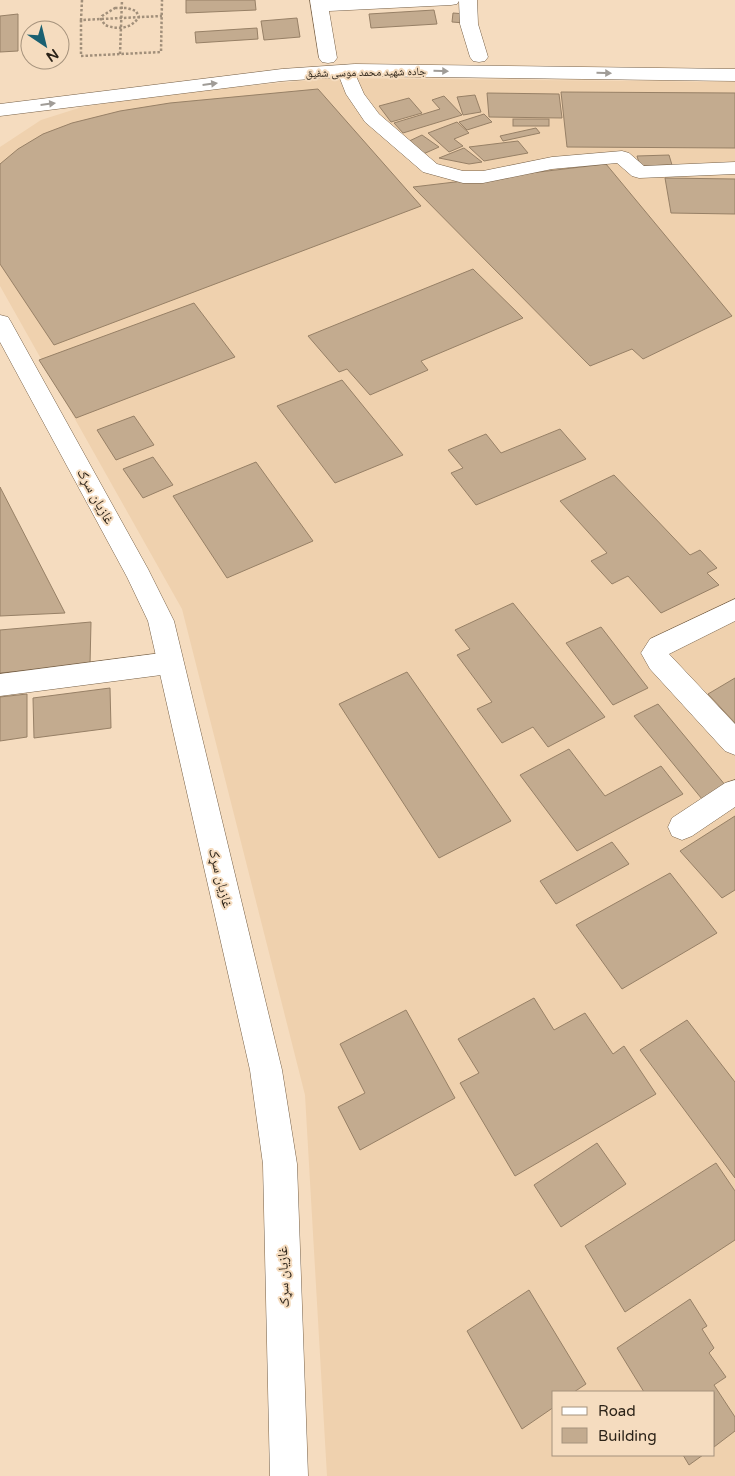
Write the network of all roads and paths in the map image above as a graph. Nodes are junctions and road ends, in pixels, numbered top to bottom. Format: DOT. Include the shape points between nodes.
graph roads {
  1 [pos="82,0"];
  2 [pos="122,0"];
  3 [pos="162,0"];
  4 [pos="450,0"];
  5 [pos="468,0"];
  6 [pos="320,3"];
  7 [pos="121,7"];
  8 [pos="162,16"];
  9 [pos="139,17"];
  10 [pos="121,18"];
  11 [pos="101,19"];
  12 [pos="81,20"];
  13 [pos="121,28"];
  14 [pos="120,54"];
  15 [pos="479,57"];
  16 [pos="328,58"];
  17 [pos="735,60"];
  18 [pos="346,71"];
  19 [pos="735,75"];
  20 [pos="0,94"];
  21 [pos="0,110"];
  22 [pos="735,168"];
  23 [pos="0,322"];
  24 [pos="735,609"];
  25 [pos="169,663"];
  26 [pos="0,685"];
  27 [pos="735,743"];
  28 [pos="735,792"];
  29 [pos="682,827"];
  30 [pos="289,1476"];
  1 -- 12 [label="path"];
  2 -- 7 [label="path"];
  3 -- 8 [label="path"];
  4 -- 6 [label="main road"];
  5 -- 15 [label="main road" via="469,24"];
  6 -- 16 [label="main road"];
  7 -- 9 [label="path" via="136,11"];
  7 -- 10 [label="path"];
  7 -- 11 [label="path" via="110,10"];
  8 -- 9 [label="path"];
  8 -- 14 [label="path" via="161,52"];
  9 -- 10 [label="path"];
  9 -- 13 [label="path" via="135,23"];
  10 -- 11 [label="path"];
  10 -- 13 [label="path"];
  11 -- 12 [label="path"];
  11 -- 13 [label="path" via="105,25"];
  12 -- 14 [label="path" via="81,56"];
  13 -- 14 [label="path"];
  15 -- 16 [label="main road, جاده شهید محمد موسی شفیق"];
  15 -- 17 [label="main road, جاده شهید محمد موسی شفیق"];
  16 -- 20 [label="main road, جاده شهید محمد موسی شفیق" via="243,63"];
  18 -- 19 [label="main road, جاده شهید محمد موسی شفیق, one-way"];
  21 -- 18 [label="main road, جاده شهید محمد موسی شفیق, one-way" via="282,75"];
  18 -- 22 [label="main road" via="355,94 372,118 430,168 463,177 483,177 552,163 622,158 639,172"];
  23 -- 25 [label="main road, غازیان سړک" via="139,576 160,621"];
  24 -- 27 [label="main road" via="659,647 654,653"];
  25 -- 26 [label="main road"];
  25 -- 30 [label="main road, غازیان سړک" via="266,1070 279,1154"];
  28 -- 29 [label="main road"];
}
